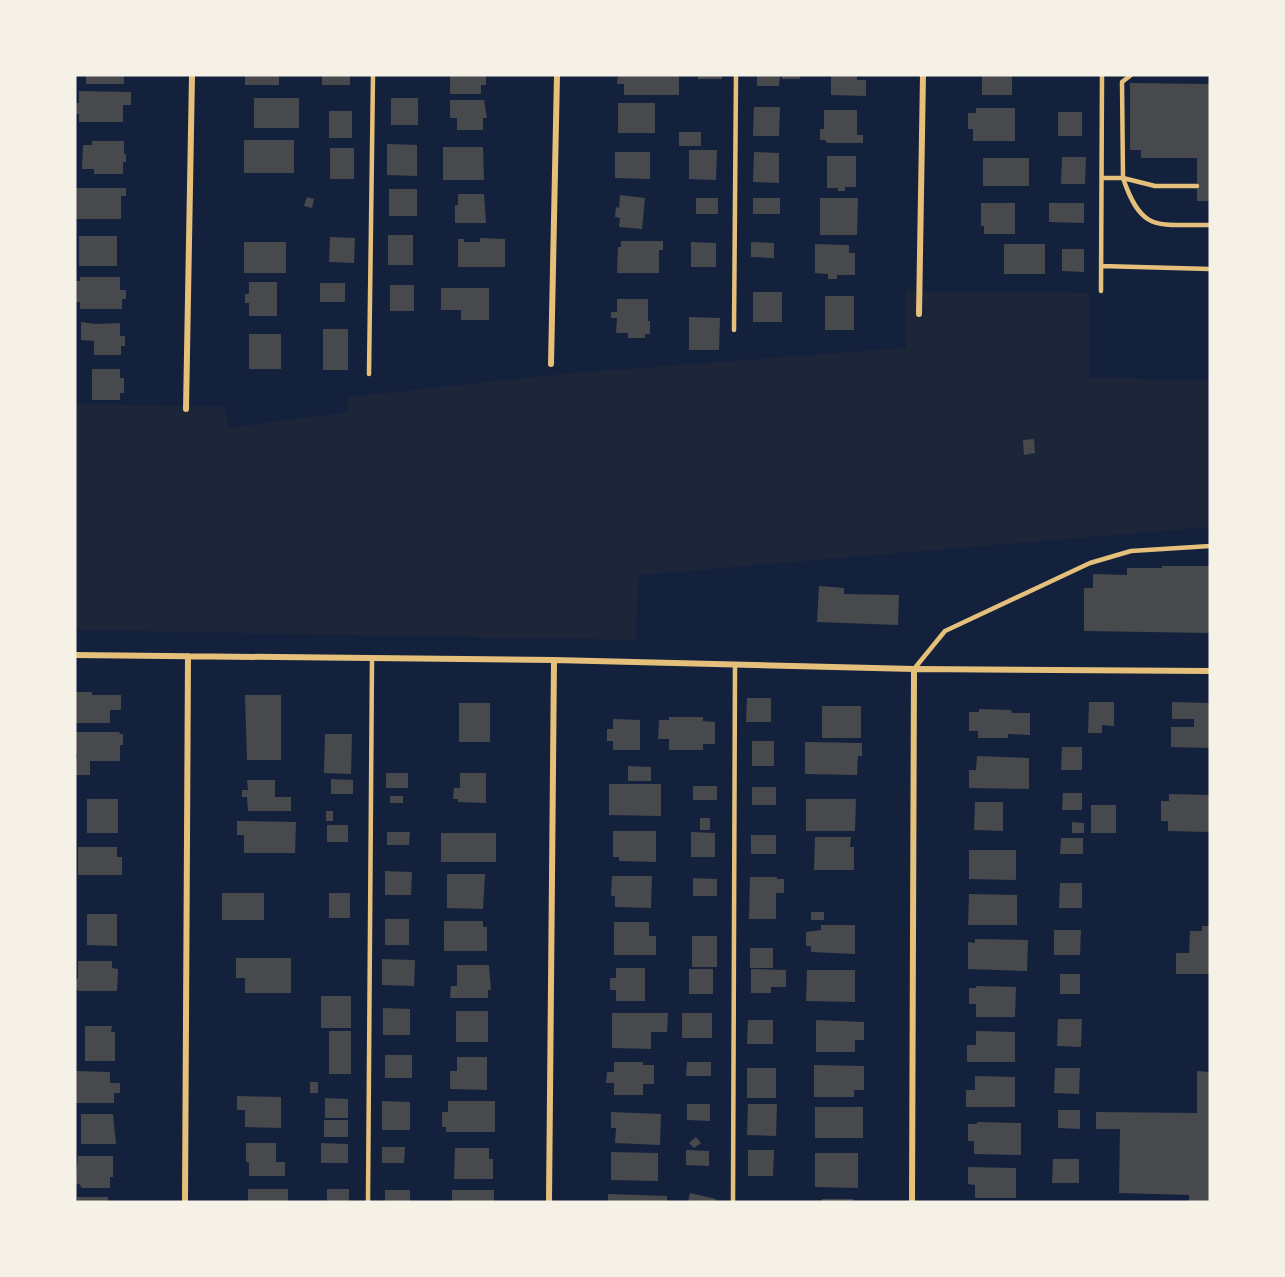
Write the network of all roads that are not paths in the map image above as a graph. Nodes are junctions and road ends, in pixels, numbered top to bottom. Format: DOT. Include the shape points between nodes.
graph roads {
  1 [pos="192,75"];
  2 [pos="373,75"];
  3 [pos="557,75"];
  4 [pos="736,75"];
  5 [pos="923,75"];
  6 [pos="1102,75"];
  7 [pos="1131,75"];
  8 [pos="1102,178"];
  9 [pos="1123,178"];
  10 [pos="1197,186"];
  11 [pos="1210,225"];
  12 [pos="1101,266"];
  13 [pos="1210,268"];
  14 [pos="1101,291"];
  15 [pos="919,314"];
  16 [pos="734,330"];
  17 [pos="552,364"];
  18 [pos="369,374"];
  19 [pos="186,409"];
  20 [pos="1210,546"];
  21 [pos="75,655"];
  22 [pos="188,656"];
  23 [pos="372,658"];
  24 [pos="554,660"];
  25 [pos="735,664"];
  26 [pos="914,669"];
  27 [pos="1210,671"];
  28 [pos="185,1202"];
  29 [pos="368,1202"];
  30 [pos="549,1202"];
  31 [pos="733,1202"];
  32 [pos="912,1202"];
  1 -- 19 [label="street"];
  2 -- 18 [label="lane"];
  3 -- 17 [label="street"];
  4 -- 16 [label="lane"];
  5 -- 15 [label="street"];
  6 -- 8 [label="lane"];
  7 -- 9 [label="lane" via="1122,82"];
  8 -- 9 [label="lane"];
  8 -- 12 [label="lane"];
  9 -- 10 [label="lane" via="1155,186"];
  9 -- 11 [label="lane" via="1141,215 1156,224"];
  12 -- 13 [label="lane"];
  12 -- 14 [label="lane"];
  20 -- 26 [label="lane" via="1131,551 1090,563 945,631"];
  21 -- 22 [label="street"];
  22 -- 23 [label="street"];
  22 -- 28 [label="street"];
  23 -- 24 [label="street"];
  23 -- 29 [label="lane"];
  24 -- 25 [label="street"];
  24 -- 30 [label="street"];
  25 -- 26 [label="street"];
  25 -- 31 [label="lane"];
  26 -- 27 [label="street"];
  26 -- 32 [label="street"];
}
